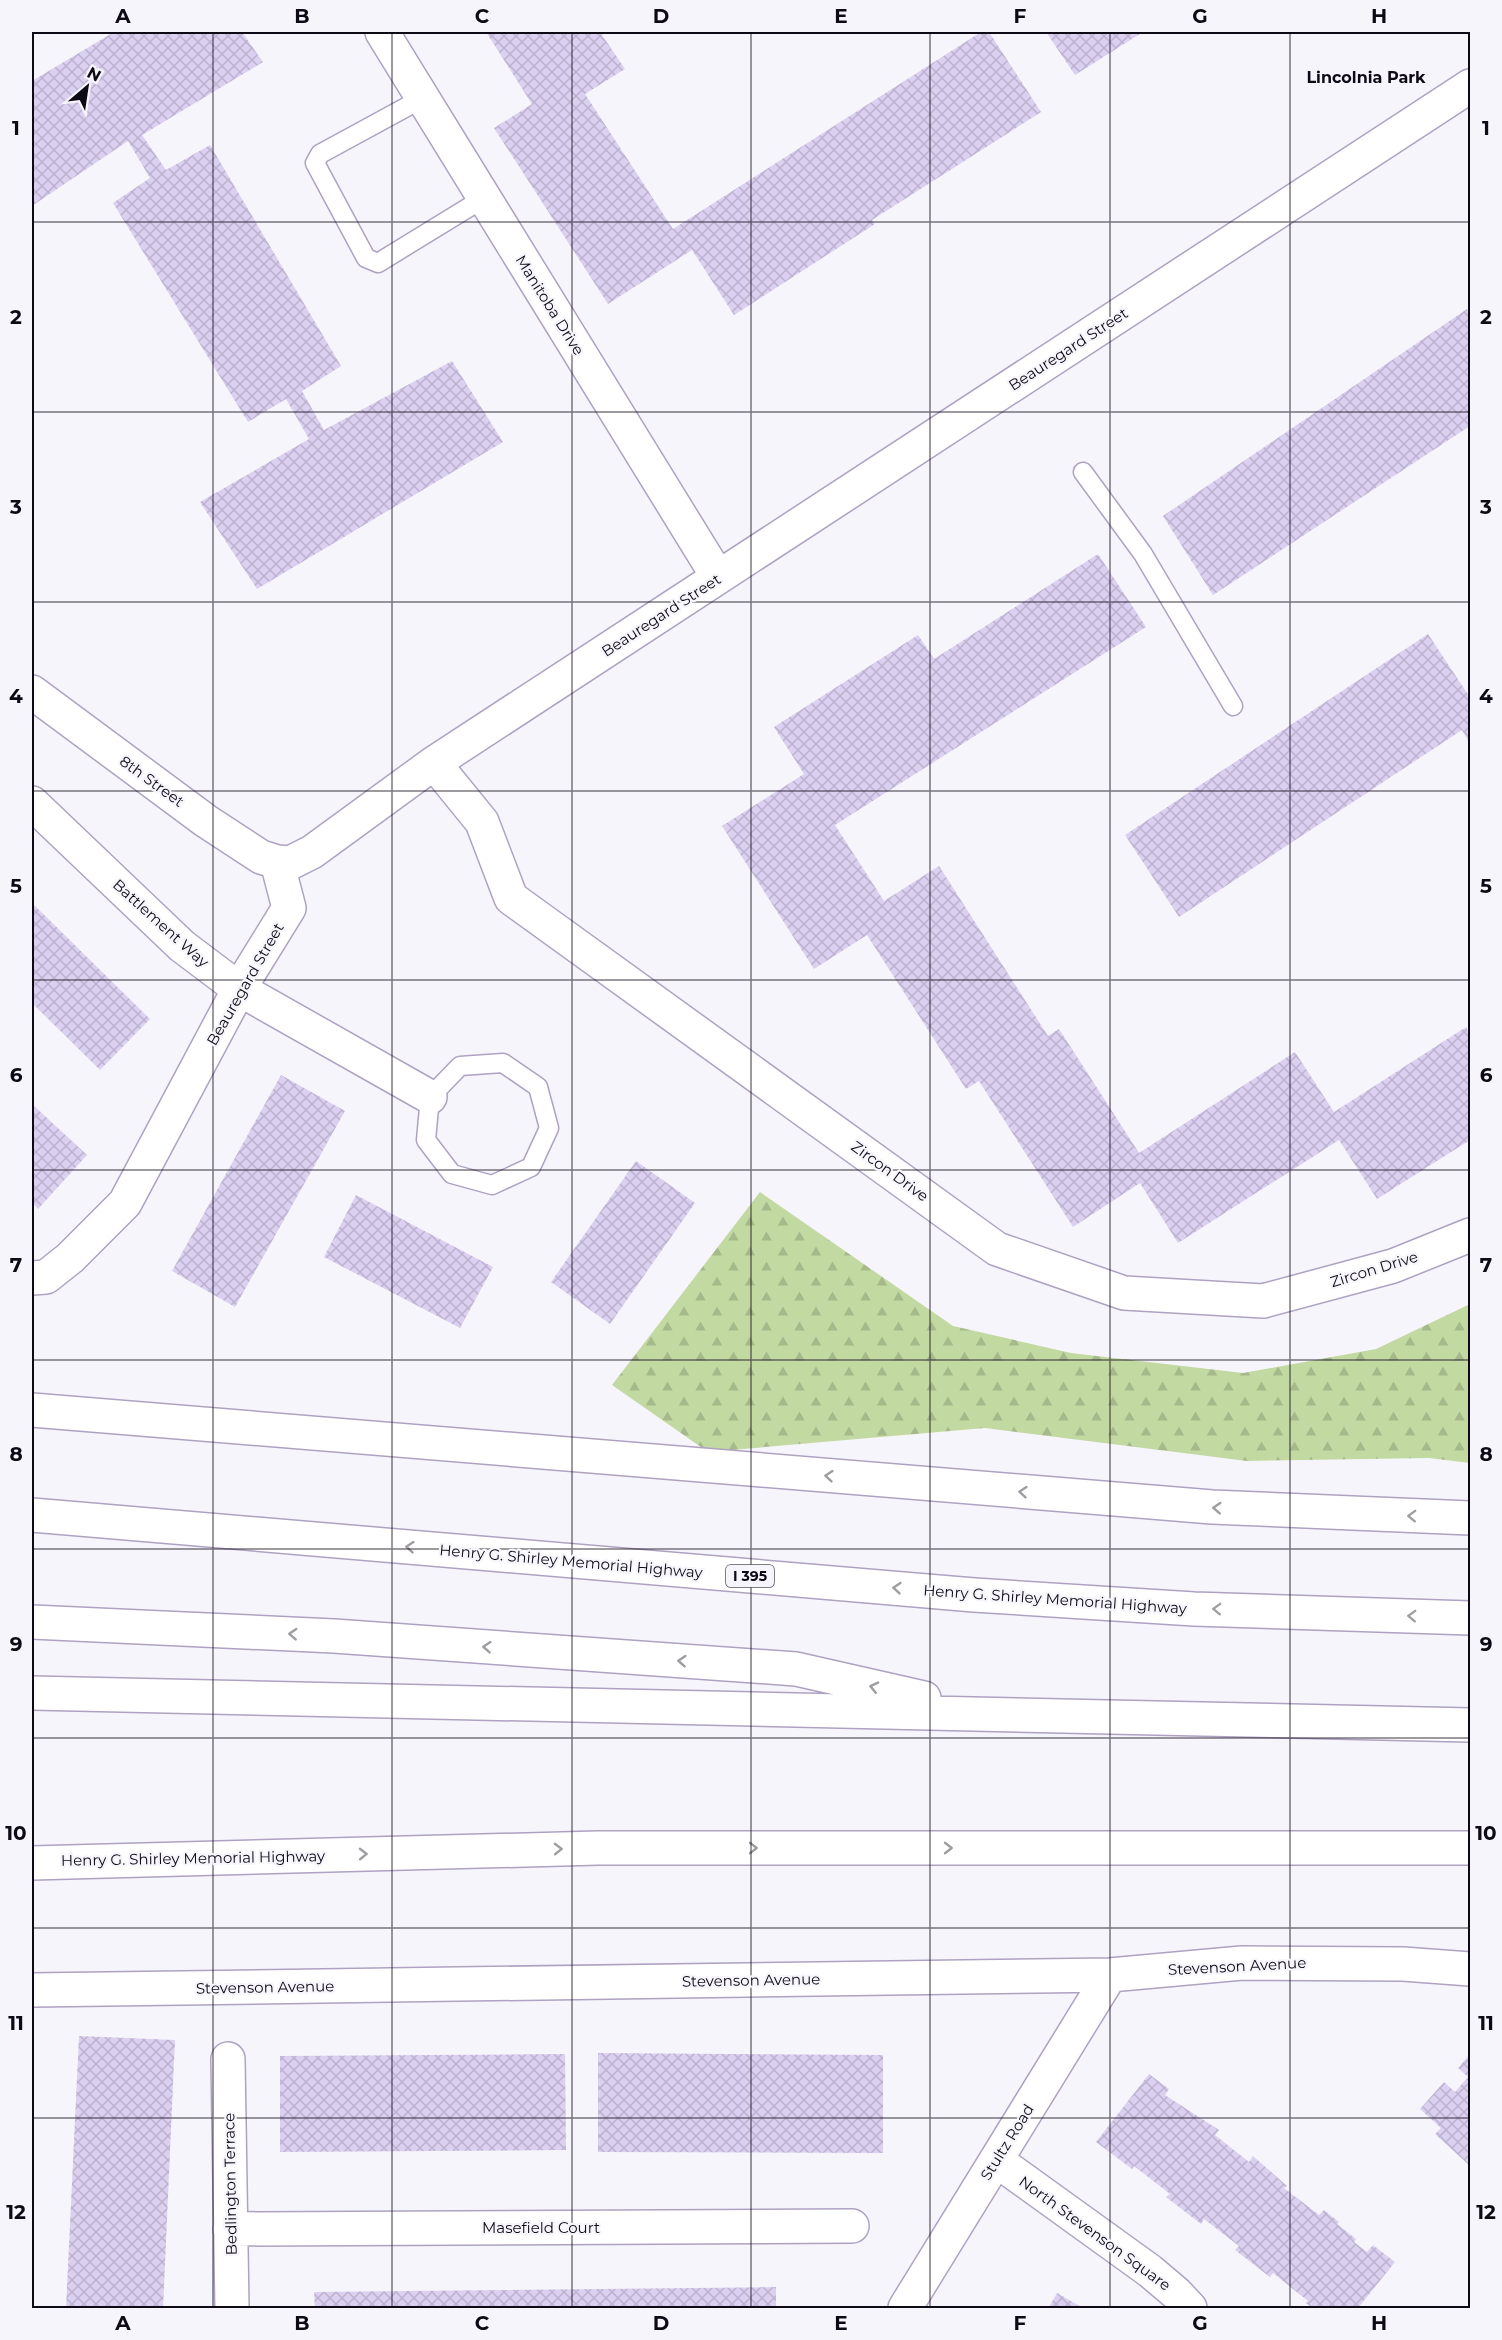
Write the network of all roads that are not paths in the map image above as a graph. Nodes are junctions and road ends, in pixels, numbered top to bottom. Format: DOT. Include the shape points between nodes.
graph roads {
  1 [pos="382,32"];
  2 [pos="1470,86"];
  3 [pos="423,98"];
  4 [pos="484,198"];
  5 [pos="1083,472"];
  6 [pos="718,577"];
  7 [pos="32,692"];
  8 [pos="1233,706"];
  9 [pos="434,763"];
  10 [pos="32,803"];
  11 [pos="277,862"];
  12 [pos="239,988"];
  13 [pos="430,1097"];
  14 [pos="1470,1235"];
  15 [pos="32,1278"];
  16 [pos="32,1410"];
  17 [pos="32,1515"];
  18 [pos="1470,1518"];
  19 [pos="1470,1618"];
  20 [pos="32,1622"];
  21 [pos="32,1693"];
  22 [pos="993,1713"];
  23 [pos="1470,1725"];
  24 [pos="1470,1848"];
  25 [pos="32,1863"];
  26 [pos="1470,1969"];
  27 [pos="1110,1975"];
  28 [pos="32,1990"];
  29 [pos="228,2059"];
  30 [pos="996,2160"];
  31 [pos="852,2226"];
  32 [pos="231,2229"];
  33 [pos="232,2308"];
  34 [pos="905,2308"];
  35 [pos="1190,2308"];
  1 -- 3 [label="main road, Manitoba Drive"];
  2 -- 6 [label="main road, Beauregard Street"];
  3 -- 4 [label="main road, Manitoba Drive"];
  3 -- 4 [label="lane" via="320,154 315,163 366,258 378,263"];
  4 -- 6 [label="main road, Manitoba Drive"];
  5 -- 8 [label="lane" via="1143,554"];
  6 -- 9 [label="main road, Beauregard Street"];
  7 -- 11 [label="main road, 8th Street" via="206,821 261,857"];
  9 -- 11 [label="main road, Beauregard Street" via="312,852 290,863"];
  9 -- 14 [label="main road, Zircon Drive" via="482,822 511,898 997,1249 1124,1293 1263,1300 1393,1266"];
  10 -- 12 [label="main road, Battlement Way" via="182,946"];
  11 -- 12 [label="main road, Beauregard Street" via="289,908"];
  12 -- 13 [label="main road, Battlement Way"];
  12 -- 15 [label="main road, Beauregard Street" via="125,1203 46,1278"];
  13 -- 13 [label="lane" via="460,1066 503,1063 538,1087 549,1128 531,1167 492,1185 452,1174 426,1140"];
  18 -- 16 [label="main road, one-way" via="1212,1507"];
  19 -- 17 [label="main road, Henry G. Shirley Memorial Highway / I 395, one-way" via="1194,1609 974,1595"];
  22 -- 20 [label="main road, one-way" via="795,1669 334,1636"];
  21 -- 22 [label="main road"];
  22 -- 23 [label="main road"];
  25 -- 24 [label="main road, Henry G. Shirley Memorial Highway, one-way" via="598,1848"];
  26 -- 27 [label="main road, Stevenson Avenue" via="1403,1964 1242,1963"];
  27 -- 28 [label="main road, Stevenson Avenue"];
  27 -- 30 [label="main road, Stultz Road"];
  29 -- 32 [label="main road, Bedlington Terrace"];
  30 -- 34 [label="main road, Stultz Road"];
  30 -- 35 [label="main road, North Stevenson Square" via="1150,2271"];
  31 -- 32 [label="main road, Masefield Court"];
  32 -- 33 [label="main road, Bedlington Terrace"];
}
